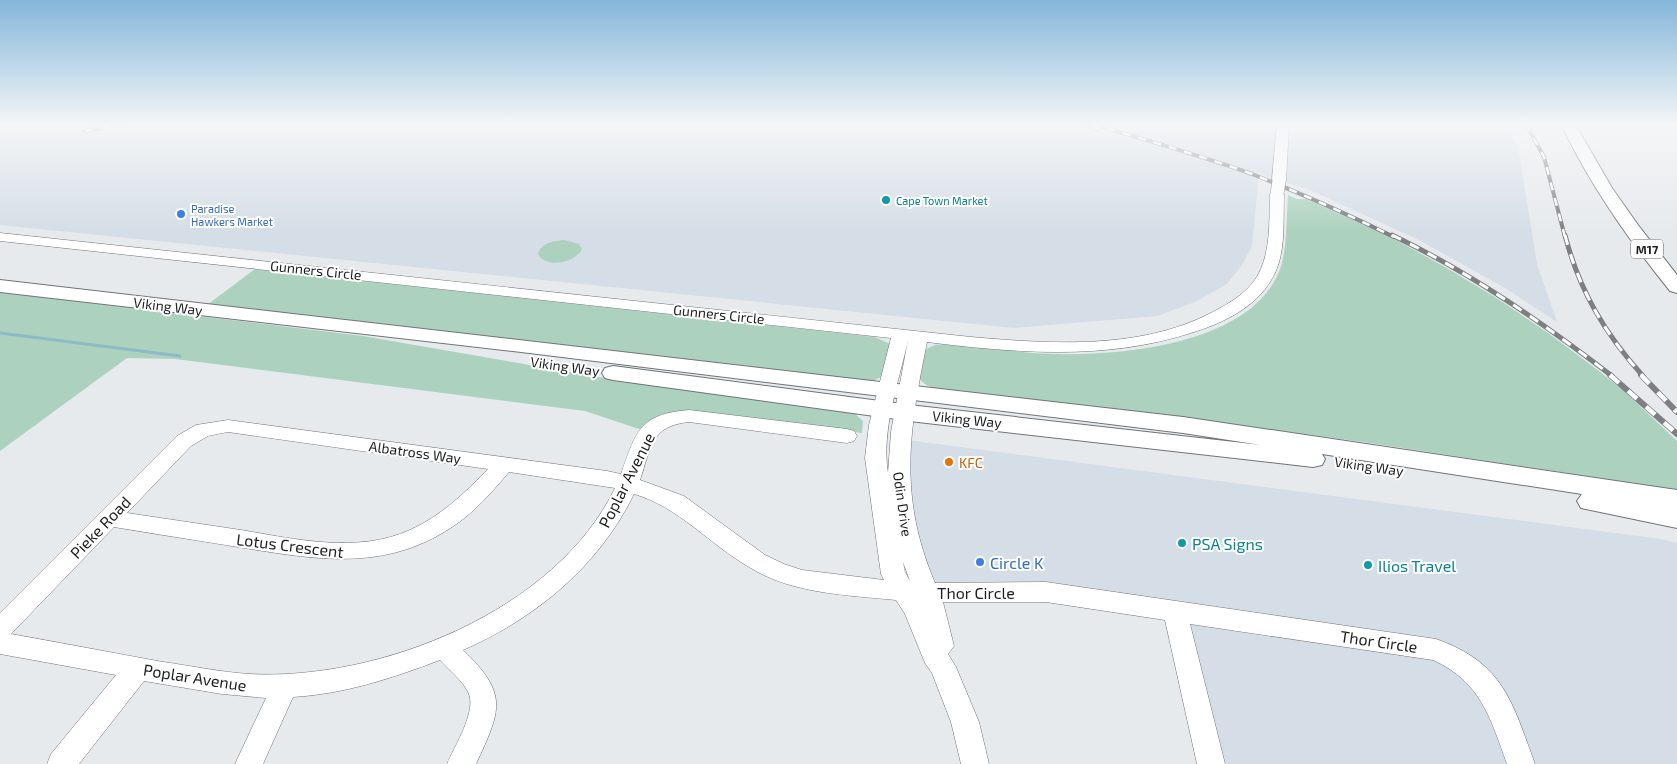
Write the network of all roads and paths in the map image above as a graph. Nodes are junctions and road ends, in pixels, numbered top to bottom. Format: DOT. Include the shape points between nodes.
graph roads {
  1 [pos="1280,160"];
  2 [pos="1585,160"];
  3 [pos="1594,160"];
  4 [pos="1637,236"];
  5 [pos="0,237"];
  6 [pos="1677,266"];
  7 [pos="0,286"];
  8 [pos="1677,286"];
  9 [pos="1677,304"];
  10 [pos="910,335"];
  11 [pos="895,401"];
  12 [pos="203,430"];
  13 [pos="847,436"];
  14 [pos="504,464"];
  15 [pos="628,483"];
  16 [pos="1591,495"];
  17 [pos="1677,499"];
  18 [pos="1677,504"];
  19 [pos="1677,517"];
  20 [pos="109,518"];
  21 [pos="914,591"];
  22 [pos="1175,611"];
  23 [pos="0,629"];
  24 [pos="0,643"];
  25 [pos="444,647"];
  26 [pos="138,668"];
  27 [pos="285,686"];
  28 [pos="61,764"];
  29 [pos="249,764"];
  30 [pos="461,764"];
  31 [pos="975,764"];
  32 [pos="1211,764"];
  33 [pos="1521,764"];
  1 -- 10 [label="street, Gunners Circle" via="1273,255 1264,279 1246,299 1218,317 1144,341 1091,347 1036,347"];
  2 -- 4 [label="main road, M17"];
  3 -- 6 [label="main road, M17"];
  4 -- 8 [label="main road, M17"];
  4 -- 9 [label="main road"];
  5 -- 10 [label="street, Gunners Circle"];
  7 -- 11 [label="main road, Viking Way" via="336,326 496,356 691,384"];
  10 -- 11 [label="street, Odin Drive"];
  11 -- 16 [label="main road, Viking Way"];
  11 -- 21 [label="street, Odin Drive" via="899,485 915,568"];
  12 -- 14 [label="street, Albatross Way" via="228,426"];
  12 -- 20 [label="street, Pieke Road" via="184,441"];
  13 -- 15 [label="street, Poplar Avenue" via="674,417 647,432"];
  14 -- 15 [label="street, Albatross Way"];
  14 -- 20 [label="street, Lotus Crescent" via="464,506 442,523 400,542 368,550 323,552"];
  15 -- 21 [label="street" via="676,502 740,550 776,570 822,583"];
  15 -- 25 [label="street, Poplar Avenue" via="606,523 562,573 521,606"];
  16 -- 17 [label="main road"];
  16 -- 18 [label="main road"];
  16 -- 19 [label="main road"];
  20 -- 23 [label="street, Pieke Road"];
  21 -- 22 [label="street, Thor Circle" via="1046,592"];
  21 -- 31 [label="street, Odin Drive" via="932,606 943,667 965,722"];
  22 -- 32 [label="street"];
  22 -- 33 [label="street, Thor Circle" via="1447,654 1472,670 1491,689"];
  24 -- 26 [label="street, Poplar Avenue"];
  25 -- 27 [label="street, Poplar Avenue" via="365,674"];
  25 -- 30 [label="street" via="480,687 484,698 481,719"];
  26 -- 27 [label="street, Poplar Avenue" via="224,684"];
  26 -- 28 [label="street"];
  27 -- 29 [label="street"];
}
